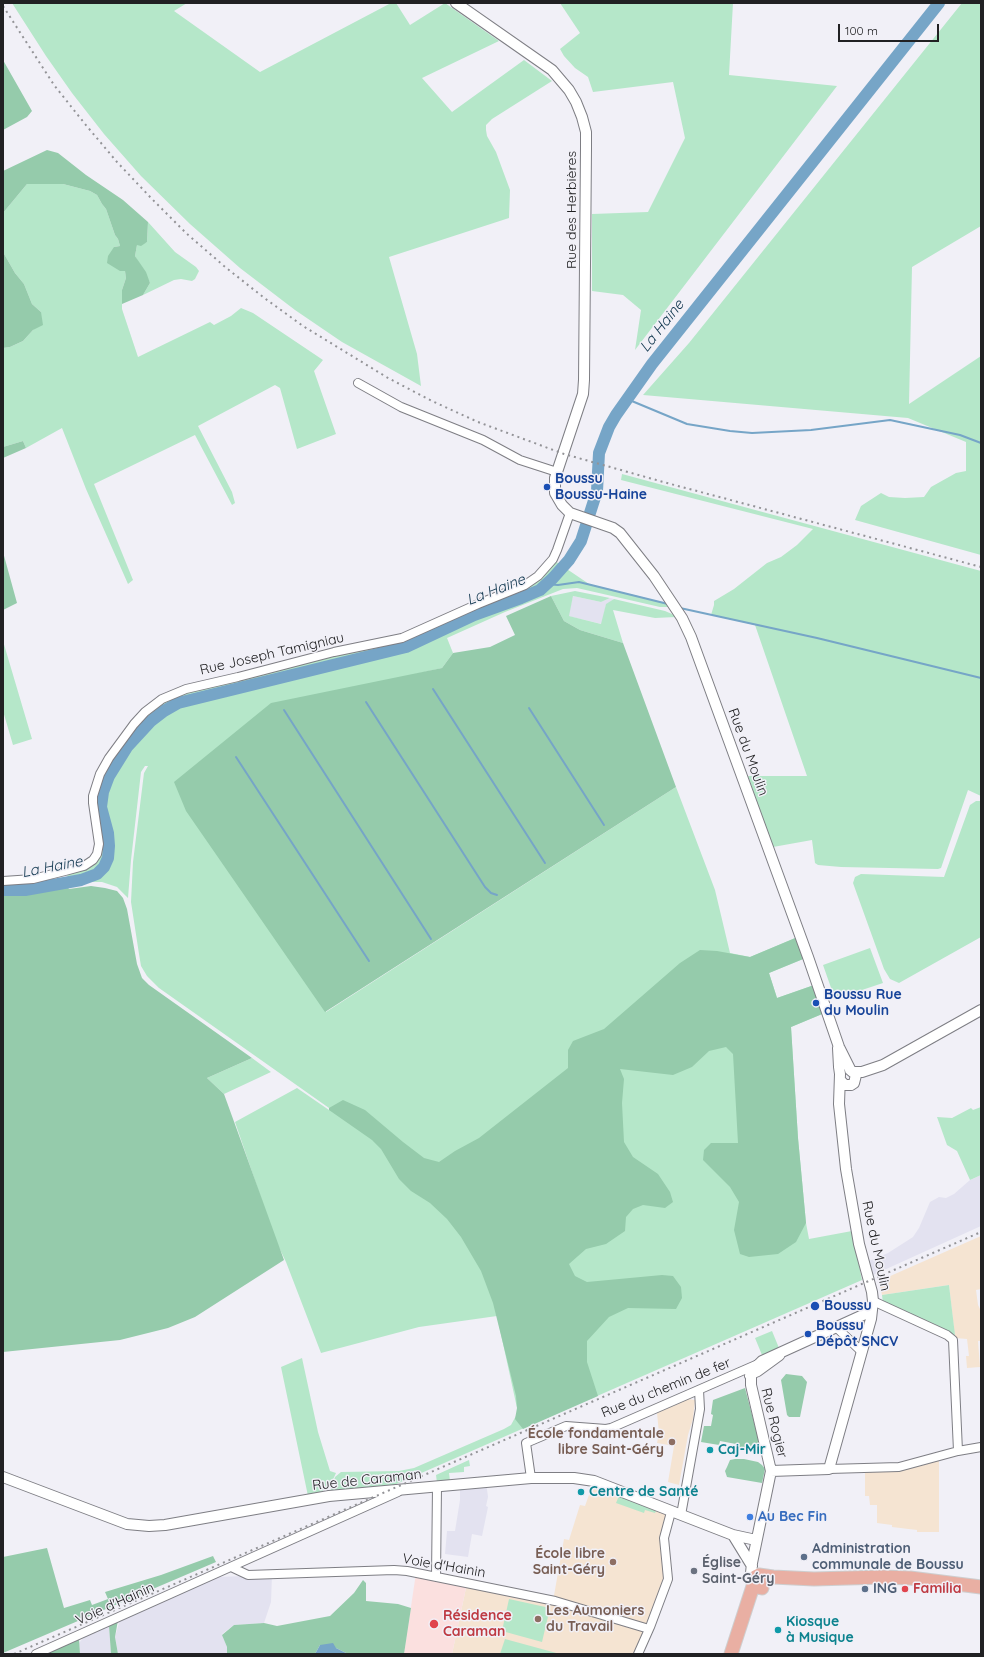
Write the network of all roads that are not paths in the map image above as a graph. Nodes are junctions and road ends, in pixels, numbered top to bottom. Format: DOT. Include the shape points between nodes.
graph roads {
  1 [pos="456,3"];
  2 [pos="358,383"];
  3 [pos="557,472"];
  4 [pos="574,515"];
  5 [pos="3,882"];
  6 [pos="981,1010"];
  7 [pos="848,1077"];
  8 [pos="873,1301"];
  9 [pos="837,1328"];
  10 [pos="785,1351"];
  11 [pos="862,1352"];
  12 [pos="758,1364"];
  13 [pos="733,1376"];
  14 [pos="749,1379"];
  15 [pos="699,1390"];
  16 [pos="981,1447"];
  17 [pos="958,1450"];
  18 [pos="829,1469"];
  19 [pos="771,1471"];
  20 [pos="3,1477"];
  21 [pos="531,1478"];
  22 [pos="437,1487"];
  23 [pos="403,1490"];
  24 [pos="676,1513"];
  25 [pos="733,1535"];
  26 [pos="756,1540"];
  27 [pos="231,1567"];
  28 [pos="436,1577"];
  29 [pos="758,1577"];
  30 [pos="981,1587"];
  31 [pos="650,1629"];
  32 [pos="36,1654"];
  33 [pos="638,1654"];
  34 [pos="731,1654"];
  1 -- 3 [label="street, Rue des Herbières" via="552,70 576,102 586,132 583,394"];
  2 -- 3 [label="street" via="401,407 483,440 520,460"];
  3 -- 4 [label="street" via="555,493 562,505"];
  4 -- 5 [label="street, Rue Joseph Tamigniau" via="553,559 538,576 525,585 402,638 186,689 162,699 134,724 112,752 100,774 92,803 99,844 93,860 84,866 65,871"];
  4 -- 7 [label="street, Rue du Moulin" via="613,528 620,533 669,596 691,637 808,957 838,1047 839,1067"];
  6 -- 7 [label="street" via="883,1065"];
  7 -- 8 [label="street, Rue du Moulin" via="842,1120 846,1169 859,1244"];
  8 -- 9 [label="street" via="867,1313"];
  8 -- 11 [label="street, Rue du Moulin"];
  8 -- 17 [label="street" via="953,1340"];
  9 -- 10 [label="street"];
  9 -- 11 [label="street"];
  10 -- 12 [label="street"];
  10 -- 14 [label="street"];
  11 -- 18 [label="street, Rue du Moulin"];
  12 -- 13 [label="street, Rue du chemin de fer"];
  12 -- 14 [label="street"];
  13 -- 14 [label="street"];
  13 -- 15 [label="street, Rue du chemin de fer"];
  14 -- 19 [label="street, Rue Rogier"];
  15 -- 21 [label="street, Rue du chemin de fer" via="611,1428 566,1426 526,1443"];
  15 -- 24 [label="street" via="700,1408"];
  16 -- 17 [label="street"];
  17 -- 18 [label="street" via="899,1467"];
  18 -- 19 [label="street"];
  19 -- 26 [label="street, Rue Rogier"];
  20 -- 23 [label="street, Rue de Caraman" via="127,1524 149,1526 329,1496"];
  21 -- 22 [label="street, Rue de Caraman"];
  21 -- 24 [label="street, Rue de Caraman" via="574,1478 594,1481"];
  22 -- 23 [label="street, Rue de Caraman"];
  22 -- 28 [label="street"];
  23 -- 27 [label="street, Voie d'Hainin"];
  24 -- 25 [label="street, Rue de Caraman"];
  24 -- 31 [label="street" via="664,1538 668,1580"];
  25 -- 26 [label="street, Rue de Caraman"];
  25 -- 29 [label="street"];
  26 -- 29 [label="street, Rue Rogier"];
  27 -- 28 [label="street, Voie d'Hainin" via="248,1575 394,1570"];
  27 -- 32 [label="street, Voie d'Hainin"];
  28 -- 31 [label="street, Voie d'Hainin" via="555,1601"];
  29 -- 30 [label="main road" via="779,1582 805,1578 883,1576"];
  29 -- 34 [label="main road" via="748,1598"];
  31 -- 33 [label="street"];
}
